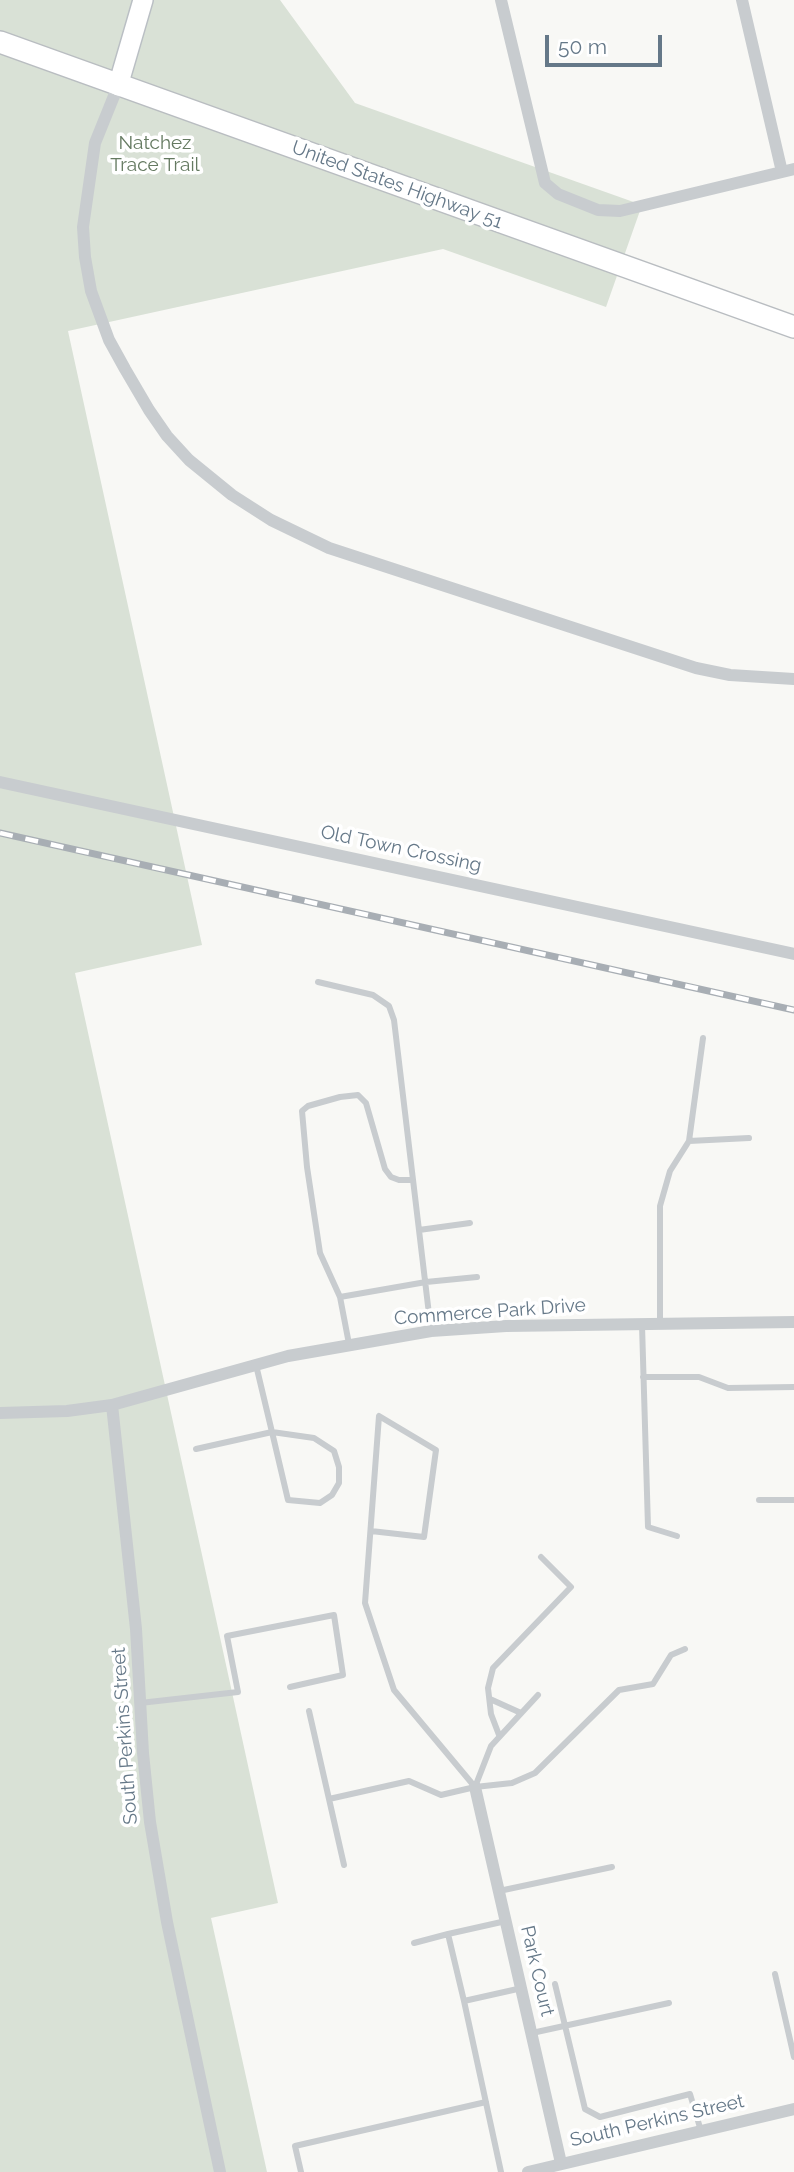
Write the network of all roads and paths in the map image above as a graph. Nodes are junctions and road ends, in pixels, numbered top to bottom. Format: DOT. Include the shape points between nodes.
graph roads {
  1 [pos="143,0"];
  2 [pos="501,0"];
  3 [pos="741,0"];
  4 [pos="0,42"];
  5 [pos="118,86"];
  6 [pos="788,171"];
  7 [pos="794,327"];
  8 [pos="794,679"];
  9 [pos="0,782"];
  10 [pos="794,954"];
  11 [pos="318,982"];
  12 [pos="703,1038"];
  13 [pos="749,1138"];
  14 [pos="689,1141"];
  15 [pos="413,1180"];
  16 [pos="470,1223"];
  17 [pos="419,1230"];
  18 [pos="477,1277"];
  19 [pos="426,1282"];
  20 [pos="340,1297"];
  21 [pos="794,1322"];
  22 [pos="642,1324"];
  23 [pos="660,1324"];
  24 [pos="431,1331"];
  25 [pos="349,1344"];
  26 [pos="257,1365"];
  27 [pos="643,1377"];
  28 [pos="794,1387"];
  29 [pos="112,1405"];
  30 [pos="0,1413"];
  31 [pos="272,1432"];
  32 [pos="196,1449"];
  33 [pos="759,1500"];
  34 [pos="794,1500"];
  35 [pos="371,1531"];
  36 [pos="677,1536"];
  37 [pos="541,1557"];
  38 [pos="685,1649"];
  39 [pos="290,1687"];
  40 [pos="538,1695"];
  41 [pos="489,1699"];
  42 [pos="140,1703"];
  43 [pos="309,1711"];
  44 [pos="521,1713"];
  45 [pos="499,1735"];
  46 [pos="475,1787"];
  47 [pos="329,1799"];
  48 [pos="344,1865"];
  49 [pos="612,1867"];
  50 [pos="499,1891"];
  51 [pos="506,1921"];
  52 [pos="448,1934"];
  53 [pos="414,1943"];
  54 [pos="775,1974"];
  55 [pos="555,1984"];
  56 [pos="522,1988"];
  57 [pos="464,2001"];
  58 [pos="669,2003"];
  59 [pos="565,2025"];
  60 [pos="532,2033"];
  61 [pos="794,2057"];
  62 [pos="486,2102"];
  63 [pos="794,2110"];
  64 [pos="701,2131"];
  65 [pos="561,2163"];
  66 [pos="544,2170"];
  67 [pos="220,2172"];
  68 [pos="301,2172"];
  69 [pos="501,2172"];
  70 [pos="528,2172"];
  1 -- 5 [label="street"];
  2 -- 6 [label="street" via="545,183 558,194 598,210 620,211"];
  3 -- 6 [label="street"];
  4 -- 5 [label="main road, United States Highway 51"];
  5 -- 7 [label="main road, United States Highway 51"];
  5 -- 8 [label="street" via="95,142 83,227 91,290 125,369 155,419 189,460 271,520 329,548 696,668"];
  9 -- 10 [label="street, Old Town Crossing"];
  11 -- 15 [label="lane" via="373,995 389,1006"];
  12 -- 14 [label="lane"];
  13 -- 14 [label="lane"];
  14 -- 23 [label="lane" via="670,1171 660,1206"];
  15 -- 17 [label="lane"];
  15 -- 20 [label="lane" via="391,1178 385,1169 366,1102 358,1095 302,1111 320,1253"];
  16 -- 17 [label="lane"];
  17 -- 19 [label="lane"];
  18 -- 19 [label="lane"];
  19 -- 20 [label="lane"];
  19 -- 24 [label="lane"];
  20 -- 25 [label="lane"];
  21 -- 23 [label="street, Commerce Park Drive"];
  22 -- 23 [label="street, Commerce Park Drive"];
  22 -- 24 [label="street, Commerce Park Drive"];
  22 -- 27 [label="lane"];
  24 -- 25 [label="street, Commerce Park Drive"];
  25 -- 26 [label="street, Commerce Park Drive"];
  26 -- 29 [label="street, Commerce Park Drive"];
  26 -- 31 [label="lane"];
  27 -- 28 [label="lane" via="699,1377 728,1388"];
  27 -- 36 [label="lane" via="648,1527"];
  29 -- 30 [label="street"];
  29 -- 42 [label="street, South Perkins Street"];
  31 -- 31 [label="lane" via="288,1500 320,1503 332,1494 339,1467 334,1451 314,1438"];
  31 -- 32 [label="lane"];
  33 -- 34 [label="lane"];
  35 -- 35 [label="lane" via="372,1518 379,1416 436,1450 424,1537"];
  35 -- 46 [label="lane" via="365,1603 394,1690"];
  37 -- 41 [label="lane" via="571,1587 493,1668"];
  38 -- 46 [label="lane" via="671,1655 653,1684 619,1690 535,1773 512,1783"];
  39 -- 42 [label="lane" via="343,1675 334,1615 227,1636 238,1692"];
  40 -- 44 [label="lane"];
  41 -- 44 [label="lane"];
  41 -- 45 [label="lane"];
  42 -- 67 [label="street, South Perkins Street" via="152,1835"];
  43 -- 47 [label="lane"];
  44 -- 45 [label="lane"];
  45 -- 46 [label="lane"];
  46 -- 47 [label="lane" via="441,1795 409,1781"];
  46 -- 50 [label="street, Park Court"];
  47 -- 48 [label="lane"];
  49 -- 50 [label="lane"];
  50 -- 51 [label="street, Park Court"];
  51 -- 52 [label="lane"];
  51 -- 56 [label="street, Park Court"];
  52 -- 53 [label="lane"];
  52 -- 57 [label="lane"];
  54 -- 61 [label="lane"];
  55 -- 59 [label="lane"];
  56 -- 57 [label="lane"];
  56 -- 60 [label="street, Park Court"];
  57 -- 62 [label="lane"];
  58 -- 59 [label="lane"];
  59 -- 60 [label="lane"];
  59 -- 64 [label="lane" via="585,2109 600,2117 690,2094"];
  60 -- 65 [label="street, Park Court"];
  62 -- 68 [label="lane" via="295,2146"];
  62 -- 69 [label="lane"];
  63 -- 64 [label="street, South Perkins Street"];
  64 -- 65 [label="street, South Perkins Street"];
  65 -- 66 [label="street, South Perkins Street"];
  66 -- 70 [label="street, South Perkins Street"];
}
